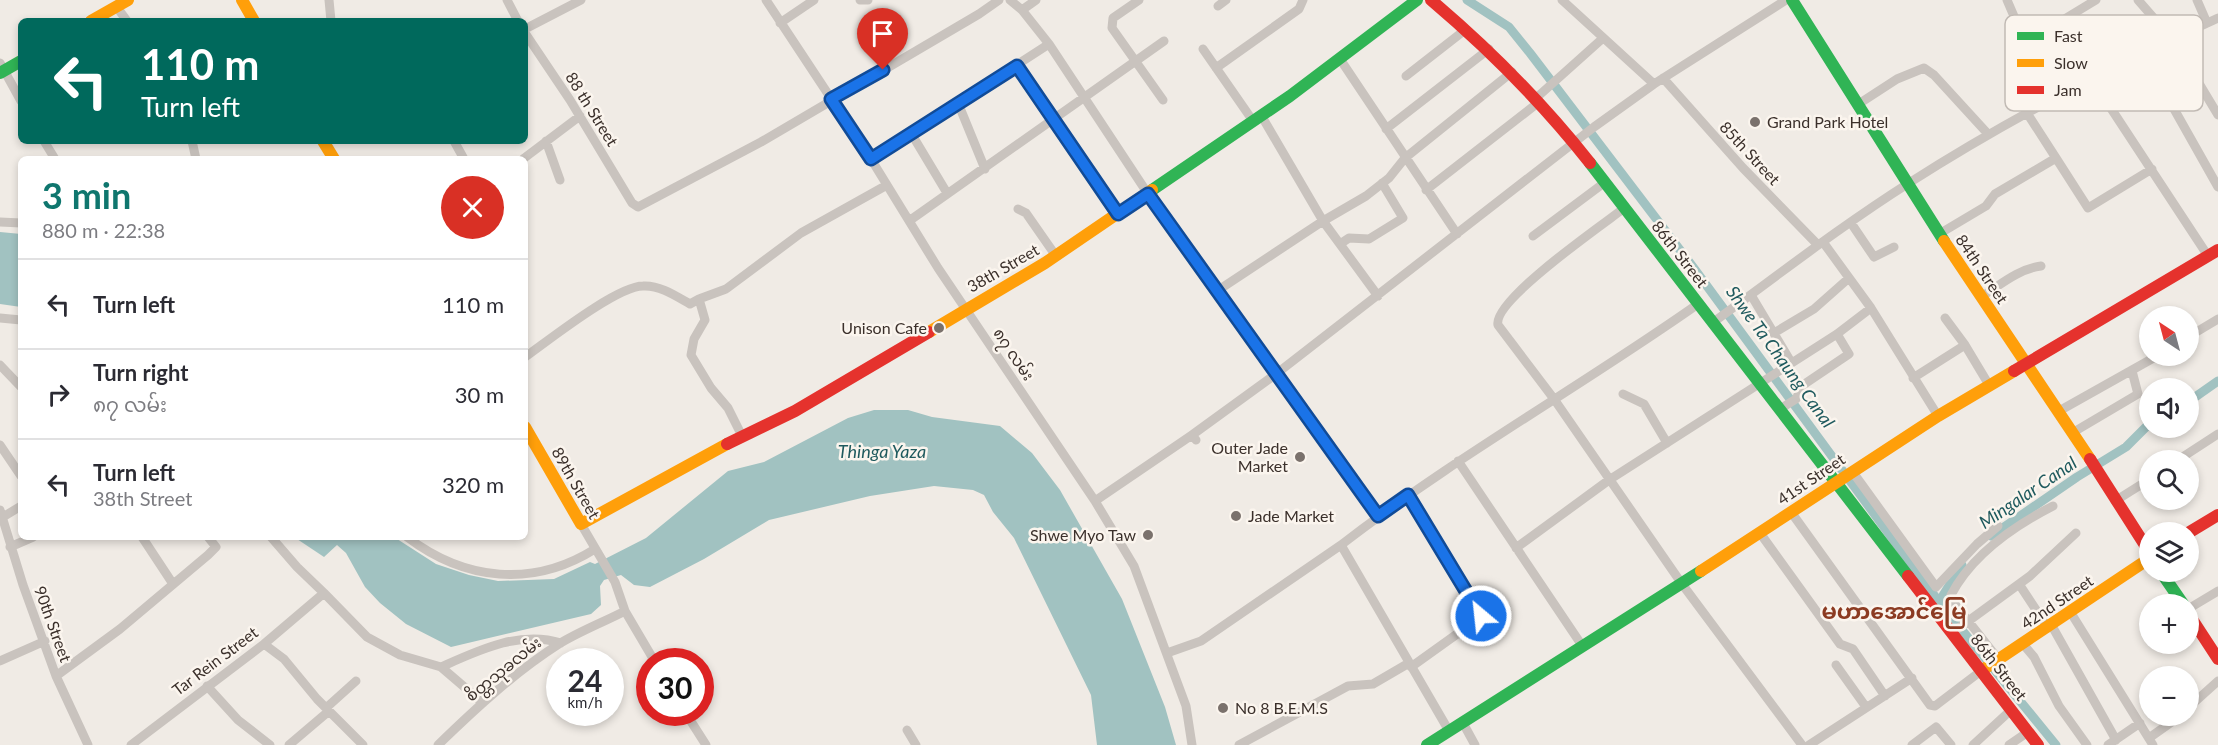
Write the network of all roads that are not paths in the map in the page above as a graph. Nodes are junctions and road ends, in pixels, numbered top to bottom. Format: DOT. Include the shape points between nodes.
graph roads {
  1 [pos="128,0"];
  2 [pos="242,0"];
  3 [pos="330,0"];
  4 [pos="507,0"];
  5 [pos="581,0"];
  6 [pos="766,0"];
  7 [pos="814,0"];
  8 [pos="860,0"];
  9 [pos="868,0"];
  10 [pos="999,0"];
  11 [pos="1010,0"];
  12 [pos="1036,0"];
  13 [pos="1139,0"];
  14 [pos="1303,0"];
  15 [pos="1417,0"];
  16 [pos="1431,0"];
  17 [pos="1562,0"];
  18 [pos="1786,0"];
  19 [pos="1792,0"];
  20 [pos="2007,0"];
  21 [pos="2096,0"];
  22 [pos="2138,0"];
  23 [pos="2197,0"];
  24 [pos="116,6"];
  25 [pos="1022,10"];
  26 [pos="2013,15"];
  27 [pos="2071,15"];
  28 [pos="2151,15"];
  29 [pos="96,18"];
  30 [pos="125,18"];
  31 [pos="252,18"];
  32 [pos="331,18"];
  33 [pos="516,18"];
  34 [pos="2218,18"];
  35 [pos="2207,22"];
  36 [pos="780,23"];
  37 [pos="2203,24"];
  38 [pos="528,29"];
  39 [pos="1465,30"];
  40 [pos="528,36"];
  41 [pos="1602,39"];
  42 [pos="1164,41"];
  43 [pos="1049,44"];
  44 [pos="1203,49"];
  45 [pos="1489,49"];
  46 [pos="1340,59"];
  47 [pos="18,62"];
  48 [pos="1135,62"];
  49 [pos="1017,66"];
  50 [pos="1216,68"];
  51 [pos="2,69"];
  52 [pos="1512,72"];
  53 [pos="1406,76"];
  54 [pos="1663,78"];
  55 [pos="1654,84"];
  56 [pos="2203,90"];
  57 [pos="18,96"];
  58 [pos="1084,97"];
  59 [pos="831,99"];
  60 [pos="1163,100"];
  61 [pos="1537,100"];
  62 [pos="958,103"];
  63 [pos="1857,105"];
  64 [pos="2113,111"];
  65 [pos="2175,111"];
  66 [pos="2027,112"];
  67 [pos="2218,115"];
  68 [pos="580,116"];
  69 [pos="1257,118"];
  70 [pos="1054,120"];
  71 [pos="1386,129"];
  72 [pos="911,133"];
  73 [pos="1988,134"];
  74 [pos="546,141"];
  75 [pos="1574,142"];
  76 [pos="527,156"];
  77 [pos="1406,158"];
  78 [pos="2056,158"];
  79 [pos="871,159"];
  80 [pos="985,169"];
  81 [pos="2152,169"];
  82 [pos="560,180"];
  83 [pos="1382,183"];
  84 [pos="1604,183"];
  85 [pos="1907,184"];
  86 [pos="887,185"];
  87 [pos="2218,187"];
  88 [pos="1426,190"];
  89 [pos="947,193"];
  90 [pos="1148,194"];
  91 [pos="1018,209"];
  92 [pos="1623,210"];
  93 [pos="1118,214"];
  94 [pos="909,221"];
  95 [pos="1323,221"];
  96 [pos="0,222"];
  97 [pos="18,223"];
  98 [pos="1851,223"];
  99 [pos="1457,234"];
  100 [pos="1939,234"];
  101 [pos="1533,236"];
  102 [pos="1820,243"];
  103 [pos="1340,244"];
  104 [pos="1894,247"];
  105 [pos="2213,253"];
  106 [pos="1056,256"];
  107 [pos="2040,266"];
  108 [pos="1849,278"];
  109 [pos="1217,291"];
  110 [pos="1751,295"];
  111 [pos="1378,296"];
  112 [pos="1981,297"];
  113 [pos="699,299"];
  114 [pos="1698,304"];
  115 [pos="1870,308"];
  116 [pos="966,309"];
  117 [pos="0,318"];
  118 [pos="1945,318"];
  119 [pos="2218,319"];
  120 [pos="18,320"];
  121 [pos="1716,320"];
  122 [pos="2199,330"];
  123 [pos="1774,333"];
  124 [pos="1837,334"];
  125 [pos="1965,345"];
  126 [pos="528,355"];
  127 [pos="1791,362"];
  128 [pos="2026,362"];
  129 [pos="0,365"];
  130 [pos="2140,366"];
  131 [pos="2132,371"];
  132 [pos="1276,374"];
  133 [pos="1913,378"];
  134 [pos="1764,382"];
  135 [pos="18,384"];
  136 [pos="1989,385"];
  137 [pos="1623,394"];
  138 [pos="1554,399"];
  139 [pos="1783,406"];
  140 [pos="2059,411"];
  141 [pos="1938,416"];
  142 [pos="528,431"];
  143 [pos="2072,433"];
  144 [pos="2218,434"];
  145 [pos="742,436"];
  146 [pos="1667,443"];
  147 [pos="0,445"];
  148 [pos="2193,450"];
  149 [pos="1458,461"];
  150 [pos="18,472"];
  151 [pos="1851,472"];
  152 [pos="1609,480"];
  153 [pos="1837,481"];
  154 [pos="2139,486"];
  155 [pos="1408,495"];
  156 [pos="1095,501"];
  157 [pos="2115,501"];
  158 [pos="2053,506"];
  159 [pos="18,507"];
  160 [pos="1791,512"];
  161 [pos="1,513"];
  162 [pos="2218,515"];
  163 [pos="1378,516"];
  164 [pos="580,524"];
  165 [pos="1998,526"];
  166 [pos="2199,526"];
  167 [pos="1760,533"];
  168 [pos="2076,533"];
  169 [pos="2139,537"];
  170 [pos="26,540"];
  171 [pos="144,540"];
  172 [pos="210,540"];
  173 [pos="275,540"];
  174 [pos="411,540"];
  175 [pos="1341,544"];
  176 [pos="10,547"];
  177 [pos="1516,548"];
  178 [pos="597,553"];
  179 [pos="2139,566"];
  180 [pos="173,584"];
  181 [pos="2019,584"];
  182 [pos="1682,585"];
  183 [pos="2218,591"];
  184 [pos="324,593"];
  185 [pos="2199,604"];
  186 [pos="625,611"];
  187 [pos="2071,613"];
  188 [pos="1967,621"];
  189 [pos="2050,627"];
  190 [pos="2199,629"];
  191 [pos="1954,631"];
  192 [pos="45,641"];
  193 [pos="561,643"];
  194 [pos="264,644"];
  195 [pos="2023,644"];
  196 [pos="1583,647"];
  197 [pos="647,648"];
  198 [pos="1167,652"];
  199 [pos="2218,659"];
  200 [pos="0,661"];
  201 [pos="1410,665"];
  202 [pos="1836,665"];
  203 [pos="1991,665"];
  204 [pos="441,667"];
  205 [pos="56,676"];
  206 [pos="1912,678"];
  207 [pos="356,681"];
  208 [pos="2218,681"];
  209 [pos="207,686"];
  210 [pos="1885,696"];
  211 [pos="2199,698"];
  212 [pos="483,703"];
  213 [pos="1866,707"];
  214 [pos="327,709"];
  215 [pos="2011,710"];
  216 [pos="2139,721"];
  217 [pos="1463,723"];
  218 [pos="2139,724"];
  219 [pos="694,726"];
  220 [pos="2142,726"];
  221 [pos="2169,726"];
  222 [pos="907,730"];
  223 [pos="1449,731"];
  224 [pos="2028,732"];
  225 [pos="2112,742"];
  226 [pos="2151,742"];
  227 [pos="88,745"];
  228 [pos="131,745"];
  229 [pos="270,745"];
  230 [pos="289,745"];
  231 [pos="363,745"];
  232 [pos="438,745"];
  233 [pos="706,745"];
  234 [pos="916,745"];
  235 [pos="1192,745"];
  236 [pos="1239,745"];
  237 [pos="1427,745"];
  238 [pos="1475,745"];
  239 [pos="1802,745"];
  240 [pos="1809,745"];
  241 [pos="1912,745"];
  242 [pos="1951,745"];
  243 [pos="1973,745"];
  244 [pos="2009,745"];
  245 [pos="2038,745"];
  246 [pos="2087,745"];
  1 -- 24 [label="main road"];
  2 -- 31 [label="main road"];
  3 -- 32 [label="street"];
  4 -- 33 [label="street"];
  5 -- 38 [label="street"];
  6 -- 36 [label="street, ၈၇ လမ်း"];
  7 -- 36 [label="street"];
  8 -- 9 [label="street"];
  10 -- 59 [label="street"];
  11 -- 25 [label="street"];
  12 -- 25 [label="street"];
  13 -- 48 [label="street" via="1112,22"];
  14 -- 50 [label="street" via="1299,9"];
  15 -- 46 [label="main road, 38th Street"];
  16 -- 39 [label="main road, 86th Street"];
  17 -- 41 [label="street"];
  18 -- 54 [label="street"];
  19 -- 63 [label="main road, 84th Street"];
  20 -- 26 [label="street"];
  21 -- 27 [label="street"];
  22 -- 28 [label="street"];
  23 -- 35 [label="street"];
  24 -- 29 [label="main road"];
  24 -- 30 [label="street"];
  25 -- 43 [label="street"];
  34 -- 35 [label="street"];
  35 -- 37 [label="street"];
  36 -- 59 [label="street, ၈၇ လမ်း"];
  39 -- 45 [label="main road, 86th Street"];
  39 -- 53 [label="street"];
  40 -- 68 [label="street, 88 th Street"];
  41 -- 55 [label="street"];
  41 -- 61 [label="street"];
  42 -- 48 [label="street"];
  43 -- 49 [label="street"];
  43 -- 58 [label="street"];
  44 -- 50 [label="street"];
  45 -- 52 [label="main road, 86th Street"];
  45 -- 71 [label="street"];
  46 -- 69 [label="main road, 38th Street"];
  46 -- 71 [label="street"];
  47 -- 51 [label="main road"];
  48 -- 58 [label="street"];
  48 -- 60 [label="street"];
  49 -- 62 [label="street"];
  49 -- 70 [label="street"];
  50 -- 69 [label="street"];
  51 -- 57 [label="street"];
  52 -- 61 [label="main road, 86th Street"];
  52 -- 77 [label="street"];
  54 -- 55 [label="street"];
  54 -- 102 [label="street, 85th Street" via="1743,168"];
  55 -- 75 [label="street"];
  56 -- 67 [label="street"];
  58 -- 70 [label="street"];
  58 -- 90 [label="street"];
  59 -- 68 [label="street, 88 th Street" via="638,207"];
  59 -- 79 [label="street, ၈၇ လမ်း"];
  61 -- 75 [label="main road, 86th Street"];
  61 -- 88 [label="street"];
  62 -- 72 [label="street"];
  62 -- 80 [label="street"];
  63 -- 73 [label="street" via="1897,79 1924,68"];
  63 -- 85 [label="main road, 84th Street"];
  64 -- 81 [label="street"];
  65 -- 87 [label="street"];
  66 -- 73 [label="street"];
  66 -- 78 [label="street"];
  68 -- 74 [label="street"];
  69 -- 90 [label="main road, 38th Street"];
  69 -- 95 [label="street"];
  70 -- 80 [label="street"];
  70 -- 93 [label="street"];
  71 -- 77 [label="street"];
  72 -- 79 [label="street"];
  72 -- 89 [label="street"];
  73 -- 85 [label="street"];
  74 -- 76 [label="street"];
  74 -- 82 [label="street"];
  75 -- 84 [label="main road, 86th Street"];
  75 -- 99 [label="street"];
  77 -- 83 [label="street"];
  77 -- 88 [label="street"];
  78 -- 81 [label="street" via="2088,208"];
  78 -- 100 [label="street" via="1995,194 1986,206"];
  79 -- 86 [label="street, ၈၇ လမ်း"];
  80 -- 89 [label="street"];
  81 -- 105 [label="street"];
  83 -- 95 [label="street" via="1341,213"];
  83 -- 103 [label="street" via="1403,218 1369,239 1349,238"];
  84 -- 92 [label="main road, 86th Street"];
  84 -- 101 [label="street"];
  85 -- 98 [label="street"];
  85 -- 100 [label="main road, 84th Street"];
  86 -- 94 [label="street, ၈၇ လမ်း"];
  86 -- 113 [label="street" via="801,233 726,289"];
  88 -- 99 [label="street"];
  89 -- 94 [label="street"];
  90 -- 93 [label="main road, 38th Street"];
  90 -- 109 [label="street"];
  91 -- 106 [label="street" via="1026,213"];
  92 -- 114 [label="main road, 86th Street"];
  92 -- 138 [label="street" via="1535,277 1497,320"];
  93 -- 106 [label="main road, 38th Street"];
  94 -- 116 [label="street, ၈၇ လမ်း"];
  95 -- 103 [label="street"];
  95 -- 109 [label="street"];
  96 -- 97 [label="street"];
  98 -- 102 [label="street"];
  98 -- 104 [label="street" via="1874,257"];
  99 -- 111 [label="street"];
  100 -- 112 [label="main road, 84th Street"];
  102 -- 108 [label="street, 85th Street"];
  102 -- 110 [label="street"];
  103 -- 111 [label="street"];
  105 -- 128 [label="main road, 41st Street"];
  106 -- 116 [label="main road, 38th Street"];
  107 -- 112 [label="street" via="2015,274"];
  108 -- 115 [label="street, 85th Street"];
  108 -- 123 [label="street" via="1814,309"];
  109 -- 132 [label="street"];
  110 -- 121 [label="street"];
  110 -- 123 [label="street"];
  111 -- 132 [label="street"];
  112 -- 128 [label="main road, 84th Street"];
  113 -- 126 [label="street" via="690,304 652,287 634,288 606,302"];
  113 -- 145 [label="street" via="705,320 693,339 691,355 728,408"];
  114 -- 121 [label="main road, 86th Street"];
  114 -- 138 [label="street" via="1628,354"];
  115 -- 124 [label="street"];
  115 -- 133 [label="street, 85th Street"];
  116 -- 145 [label="main road, 38th Street" via="795,411"];
  116 -- 156 [label="street, ၈၇ လမ်း"];
  117 -- 120 [label="street"];
  118 -- 125 [label="street"];
  119 -- 122 [label="street"];
  121 -- 134 [label="main road, 86th Street"];
  123 -- 127 [label="street"];
  124 -- 127 [label="street"];
  124 -- 139 [label="street" via="1849,354 1803,385 1796,399"];
  125 -- 133 [label="street"];
  125 -- 136 [label="street"];
  127 -- 134 [label="street"];
  128 -- 136 [label="main road, 41st Street"];
  128 -- 140 [label="main road, 84th Street"];
  129 -- 135 [label="street"];
  130 -- 131 [label="street"];
  131 -- 140 [label="street"];
  131 -- 143 [label="street" via="2138,394"];
  132 -- 156 [label="street" via="1194,437"];
  132 -- 163 [label="street"];
  133 -- 141 [label="street, 85th Street"];
  134 -- 139 [label="main road, 86th Street"];
  134 -- 146 [label="street"];
  136 -- 141 [label="main road, 41st Street"];
  137 -- 146 [label="street" via="1644,404"];
  138 -- 149 [label="street"];
  138 -- 152 [label="street"];
  139 -- 153 [label="main road, 86th Street"];
  140 -- 143 [label="main road, 84th Street"];
  141 -- 151 [label="main road, 41st Street"];
  142 -- 164 [label="main road, 89th Street"];
  143 -- 157 [label="main road, 84th Street"];
  144 -- 148 [label="street"];
  145 -- 164 [label="main road, 38th Street"];
  146 -- 152 [label="street"];
  147 -- 150 [label="street"];
  149 -- 155 [label="street"];
  149 -- 177 [label="street"];
  151 -- 153 [label="main road, 41st Street"];
  151 -- 165 [label="street" via="1936,587"];
  152 -- 177 [label="street"];
  152 -- 182 [label="street"];
  153 -- 160 [label="main road, 41st Street"];
  153 -- 191 [label="main road, 86th Street"];
  154 -- 157 [label="street"];
  155 -- 163 [label="street"];
  155 -- 201 [label="street" via="1481,613"];
  156 -- 198 [label="street, ၈၇ လမ်း" via="1134,566"];
  157 -- 169 [label="main road, 84th Street"];
  158 -- 188 [label="street" via="2002,538 1964,574 1952,598"];
  159 -- 161 [label="street"];
  160 -- 167 [label="main road, 41st Street"];
  160 -- 206 [label="street"];
  161 -- 176 [label="street, 90th Street"];
  162 -- 166 [label="main road"];
  163 -- 175 [label="street"];
  164 -- 178 [label="street, 89th Street"];
  167 -- 182 [label="main road, 41st Street"];
  167 -- 210 [label="street" via="1840,644 1853,649"];
  168 -- 181 [label="street"];
  170 -- 176 [label="street"];
  171 -- 180 [label="street"];
  172 -- 180 [label="street" via="216,547"];
  173 -- 184 [label="street"];
  174 -- 178 [label="street" via="460,566 504,575 560,568"];
  175 -- 198 [label="street" via="1201,641"];
  175 -- 201 [label="street"];
  176 -- 192 [label="street, 90th Street"];
  177 -- 196 [label="street"];
  178 -- 186 [label="street, 89th Street" via="615,582"];
  179 -- 187 [label="main road, 42nd Street"];
  180 -- 205 [label="street" via="120,630"];
  181 -- 188 [label="street"];
  181 -- 189 [label="street"];
  182 -- 196 [label="main road, 41st Street"];
  182 -- 239 [label="street"];
  183 -- 185 [label="street"];
  184 -- 194 [label="street, Tar Rein Street"];
  184 -- 204 [label="street" via="360,632 380,646"];
  186 -- 193 [label="street, စိတ္တသုခလမ်း"];
  186 -- 197 [label="street, 89th Street"];
  187 -- 189 [label="main road, 42nd Street"];
  187 -- 216 [label="street"];
  188 -- 191 [label="street"];
  188 -- 203 [label="street"];
  189 -- 195 [label="main road, 42nd Street"];
  189 -- 225 [label="street"];
  190 -- 199 [label="main road"];
  191 -- 203 [label="main road, 86th Street"];
  192 -- 200 [label="street"];
  192 -- 205 [label="street, 90th Street"];
  193 -- 204 [label="street" via="520,640 484,649"];
  193 -- 212 [label="street, စိတ္တသုခလမ်း"];
  194 -- 209 [label="street, Tar Rein Street"];
  194 -- 214 [label="street" via="284,659"];
  195 -- 203 [label="main road, 42nd Street"];
  195 -- 246 [label="street"];
  196 -- 217 [label="main road, 41st Street"];
  198 -- 235 [label="street, ၈၇ လမ်း" via="1186,706"];
  201 -- 223 [label="street"];
  201 -- 236 [label="street" via="1373,684 1348,686"];
  202 -- 213 [label="street"];
  203 -- 206 [label="street" via="1935,706 1930,705"];
  203 -- 215 [label="main road, 86th Street"];
  204 -- 212 [label="street"];
  205 -- 227 [label="street, 90th Street"];
  206 -- 210 [label="street"];
  207 -- 214 [label="street"];
  208 -- 211 [label="street"];
  209 -- 228 [label="street, Tar Rein Street"];
  209 -- 229 [label="street" via="238,720"];
  210 -- 213 [label="street"];
  212 -- 232 [label="street, စိတ္တသုခလမ်း"];
  213 -- 240 [label="street"];
  214 -- 230 [label="street"];
  214 -- 231 [label="street"];
  215 -- 224 [label="main road, 86th Street"];
  215 -- 243 [label="street"];
  217 -- 223 [label="main road, 41st Street"];
  217 -- 238 [label="street"];
  218 -- 225 [label="street"];
  219 -- 233 [label="street"];
  220 -- 226 [label="street"];
  221 -- 226 [label="street"];
  222 -- 234 [label="street"];
  223 -- 237 [label="main road, 41st Street"];
  224 -- 244 [label="street"];
  224 -- 245 [label="main road, 86th Street"];
  241 -- 242 [label="street" via="1936,727"];
}
